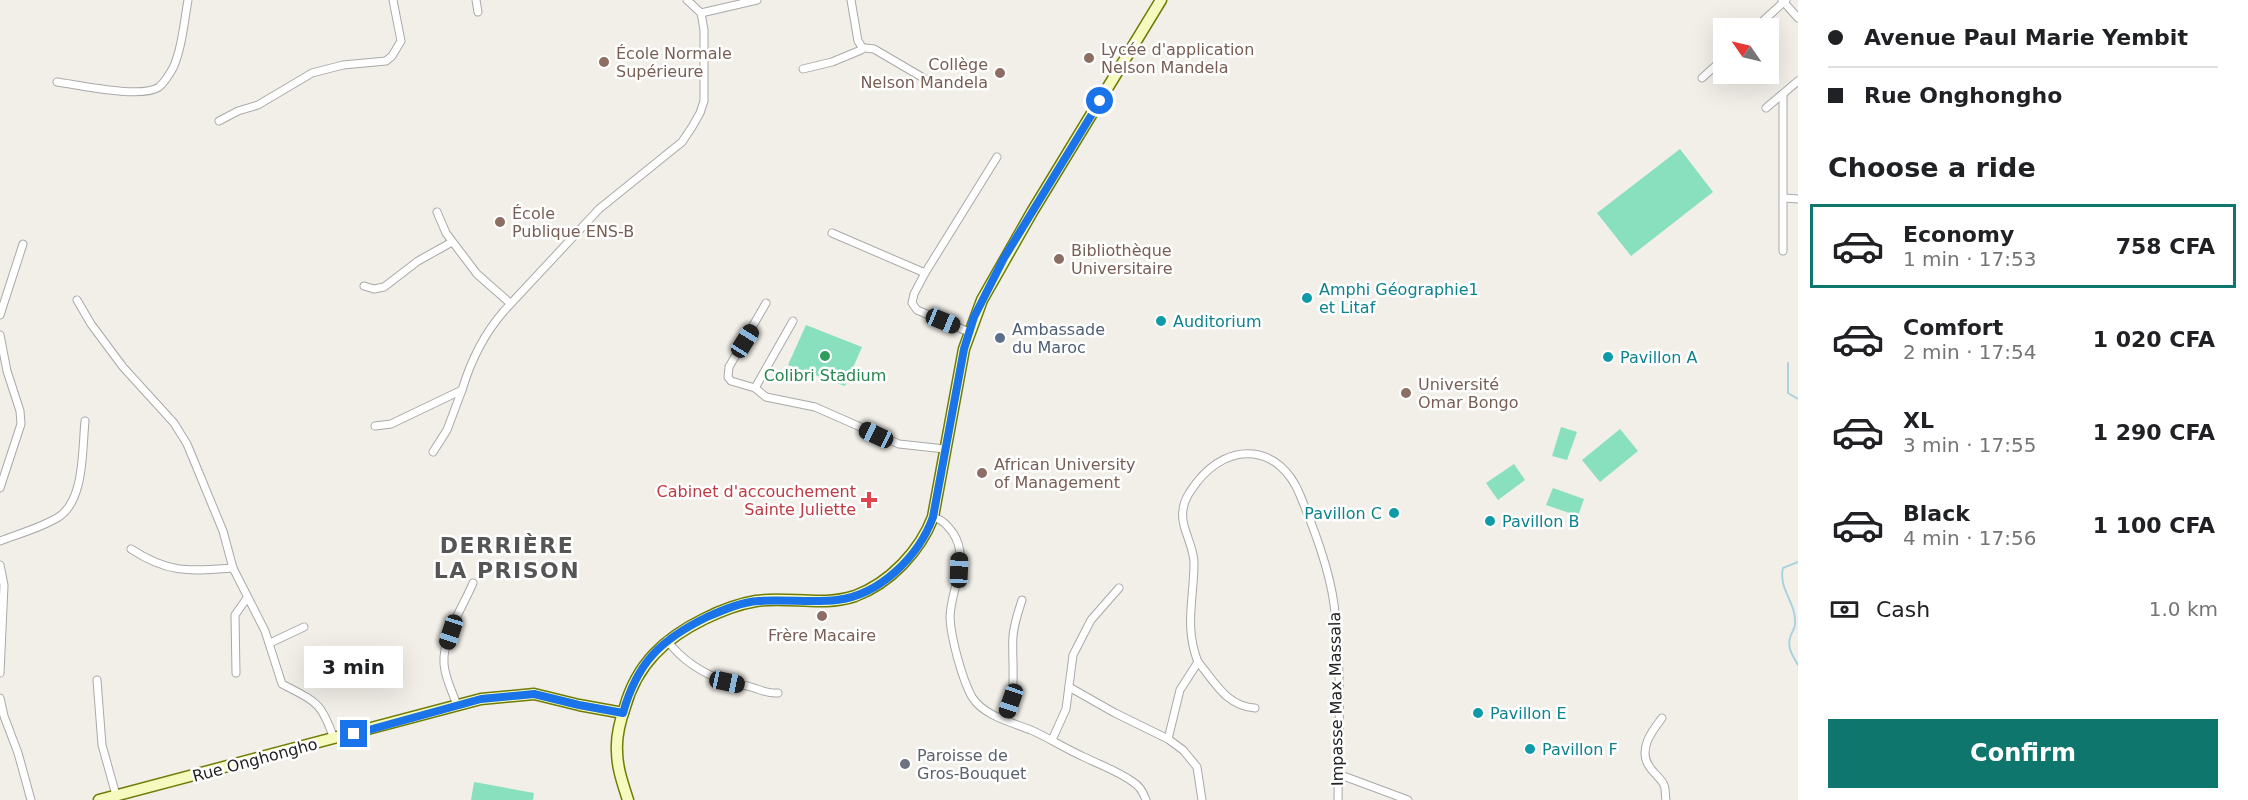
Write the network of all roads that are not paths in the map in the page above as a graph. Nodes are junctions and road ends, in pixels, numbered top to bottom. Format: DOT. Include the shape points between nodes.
graph roads {
  1 [pos="188,0"];
  2 [pos="393,0"];
  3 [pos="476,0"];
  4 [pos="687,0"];
  5 [pos="757,0"];
  6 [pos="851,0"];
  7 [pos="1161,0"];
  8 [pos="1784,1"];
  9 [pos="478,12"];
  10 [pos="701,13"];
  11 [pos="1766,18"];
  12 [pos="1798,18"];
  13 [pos="863,48"];
  14 [pos="1713,68"];
  15 [pos="803,69"];
  16 [pos="1702,78"];
  17 [pos="1798,81"];
  18 [pos="57,82"];
  19 [pos="932,83"];
  20 [pos="1783,94"];
  21 [pos="1766,108"];
  22 [pos="219,121"];
  23 [pos="997,157"];
  24 [pos="1784,198"];
  25 [pos="1798,200"];
  26 [pos="437,212"];
  27 [pos="832,233"];
  28 [pos="452,242"];
  29 [pos="23,244"];
  30 [pos="1783,251"];
  31 [pos="925,273"];
  32 [pos="364,285"];
  33 [pos="77,300"];
  34 [pos="510,303"];
  35 [pos="766,303"];
  36 [pos="0,315"];
  37 [pos="793,321"];
  38 [pos="969,332"];
  39 [pos="0,335"];
  40 [pos="755,388"];
  41 [pos="462,390"];
  42 [pos="85,421"];
  43 [pos="375,426"];
  44 [pos="945,449"];
  45 [pos="433,452"];
  46 [pos="0,488"];
  47 [pos="933,517"];
  48 [pos="0,542"];
  49 [pos="131,549"];
  50 [pos="0,566"];
  51 [pos="233,568"];
  52 [pos="473,583"];
  53 [pos="1119,588"];
  54 [pos="247,598"];
  55 [pos="1022,600"];
  56 [pos="304,627"];
  57 [pos="667,640"];
  58 [pos="270,643"];
  59 [pos="1198,662"];
  60 [pos="0,673"];
  61 [pos="236,673"];
  62 [pos="97,680"];
  63 [pos="1069,687"];
  64 [pos="778,693"];
  65 [pos="0,698"];
  66 [pos="457,705"];
  67 [pos="1255,708"];
  68 [pos="623,713"];
  69 [pos="1002,718"];
  70 [pos="1662,718"];
  71 [pos="334,739"];
  72 [pos="1168,739"];
  73 [pos="1052,740"];
  74 [pos="1338,774"];
  75 [pos="116,795"];
  76 [pos="31,800"];
  77 [pos="99,800"];
  78 [pos="628,800"];
  79 [pos="1146,800"];
  80 [pos="1202,800"];
  81 [pos="1338,800"];
  82 [pos="1408,800"];
  83 [pos="1666,800"];
  1 -- 18 [label="street" via="173,68 158,88 133,92"];
  2 -- 22 [label="street" via="401,41 386,61 312,73 258,105"];
  3 -- 9 [label="street"];
  4 -- 10 [label="street"];
  5 -- 10 [label="street"];
  6 -- 13 [label="street" via="858,41"];
  7 -- 38 [label="main road" via="999,267"];
  8 -- 11 [label="street"];
  8 -- 12 [label="street"];
  10 -- 34 [label="street" via="704,101 692,128 681,142 599,209"];
  13 -- 15 [label="street"];
  13 -- 19 [label="street" via="874,49"];
  14 -- 16 [label="street"];
  17 -- 20 [label="street"];
  20 -- 21 [label="street"];
  20 -- 24 [label="street"];
  23 -- 31 [label="street"];
  24 -- 25 [label="street"];
  24 -- 30 [label="street"];
  26 -- 28 [label="street"];
  27 -- 31 [label="street"];
  28 -- 32 [label="street" via="384,287"];
  28 -- 34 [label="street" via="477,274"];
  29 -- 36 [label="street"];
  31 -- 38 [label="street" via="912,303 917,310"];
  33 -- 51 [label="street" via="123,367 174,423 187,444 223,531"];
  34 -- 41 [label="street" via="480,344"];
  35 -- 40 [label="street" via="727,373 731,381"];
  37 -- 40 [label="street"];
  38 -- 44 [label="main road"];
  39 -- 46 [label="street" via="21,411 21,424"];
  40 -- 44 [label="street" via="766,397 822,410 899,444"];
  41 -- 43 [label="street" via="391,424"];
  41 -- 45 [label="street" via="447,430"];
  42 -- 48 [label="street" via="81,472 70,503 59,517"];
  44 -- 47 [label="main road"];
  47 -- 57 [label="main road" via="911,555 864,592 835,600 748,603 709,616"];
  47 -- 69 [label="street" via="949,526 960,551 950,619 966,684 982,708"];
  49 -- 51 [label="street" via="166,567 189,571"];
  50 -- 60 [label="street" via="4,585"];
  51 -- 54 [label="street"];
  52 -- 66 [label="street" via="451,632 444,660"];
  53 -- 63 [label="street" via="1098,611 1078,645"];
  54 -- 58 [label="street"];
  54 -- 61 [label="street" via="235,615"];
  55 -- 69 [label="street" via="1012,637 1011,701"];
  56 -- 58 [label="street"];
  57 -- 64 [label="street" via="679,655 727,682"];
  57 -- 68 [label="main road" via="636,678"];
  58 -- 71 [label="street" via="282,684 320,706"];
  59 -- 67 [label="street, Impasse Max Massala" via="1226,698"];
  59 -- 72 [label="street" via="1180,690"];
  59 -- 74 [label="street, Impasse Max Massala" via="1190,623 1194,558 1182,510 1191,489 1214,463 1234,454 1253,454 1278,464 1291,476 1325,566 1335,614"];
  62 -- 75 [label="street" via="102,745"];
  63 -- 72 [label="street"];
  63 -- 73 [label="street" via="1064,716"];
  65 -- 76 [label="street"];
  66 -- 68 [label="main road, Rue Onghongho" via="534,694"];
  66 -- 71 [label="main road, Rue Onghongho"];
  68 -- 78 [label="main road" via="616,750"];
  69 -- 73 [label="street"];
  70 -- 83 [label="street" via="1650,734 1645,753 1647,765 1664,785"];
  71 -- 75 [label="main road, Rue Onghongho"];
  72 -- 80 [label="street" via="1195,762"];
  73 -- 79 [label="street" via="1134,782"];
  74 -- 81 [label="street, Impasse Max Massala"];
  74 -- 82 [label="street"];
  75 -- 77 [label="main road, Rue Onghongho"];
}
